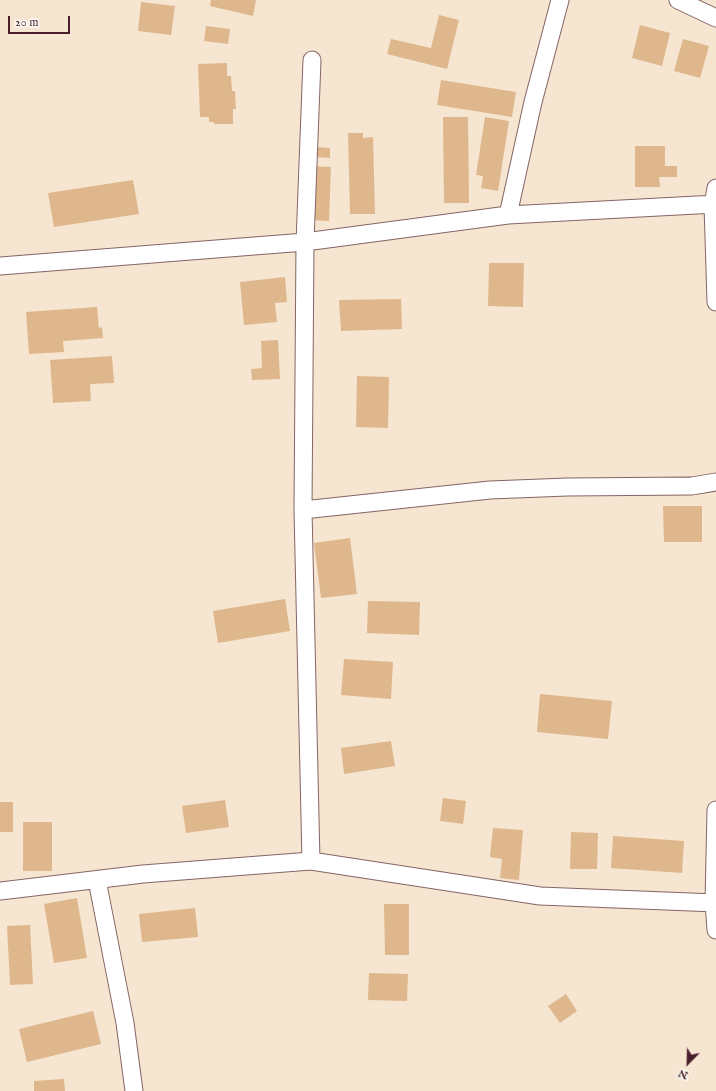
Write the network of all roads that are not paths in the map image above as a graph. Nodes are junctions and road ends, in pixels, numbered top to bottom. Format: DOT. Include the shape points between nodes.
graph roads {
  1 [pos="560,0"];
  2 [pos="678,0"];
  3 [pos="716,18"];
  4 [pos="312,60"];
  5 [pos="715,199"];
  6 [pos="508,214"];
  7 [pos="305,242"];
  8 [pos="0,266"];
  9 [pos="716,302"];
  10 [pos="716,482"];
  11 [pos="303,510"];
  12 [pos="716,810"];
  13 [pos="311,861"];
  14 [pos="97,880"];
  15 [pos="0,891"];
  16 [pos="715,903"];
  17 [pos="716,930"];
  18 [pos="134,1091"];
  1 -- 6 [label="street" via="532,102"];
  2 -- 3 [label="street"];
  4 -- 7 [label="street"];
  5 -- 6 [label="street"];
  5 -- 9 [label="street"];
  6 -- 7 [label="street"];
  7 -- 8 [label="street"];
  7 -- 11 [label="street"];
  10 -- 11 [label="street" via="692,486 490,490"];
  11 -- 13 [label="street"];
  12 -- 16 [label="street"];
  13 -- 14 [label="street"];
  13 -- 16 [label="street" via="540,896"];
  14 -- 15 [label="street"];
  14 -- 18 [label="street" via="125,1023"];
  16 -- 17 [label="street"];
}
